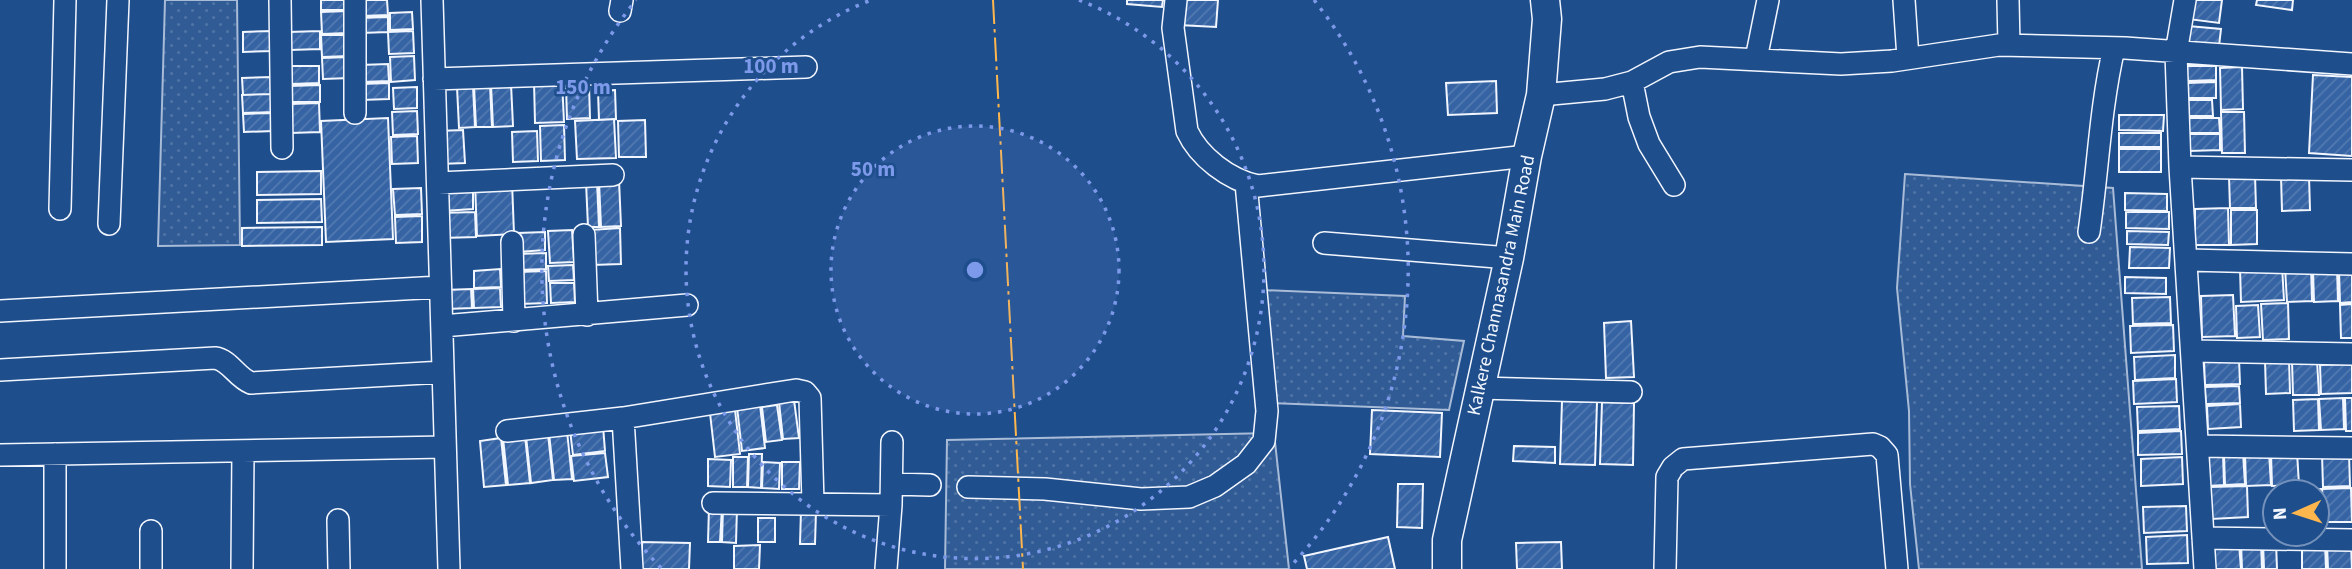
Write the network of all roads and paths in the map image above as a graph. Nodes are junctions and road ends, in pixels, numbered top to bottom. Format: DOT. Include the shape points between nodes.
graph roads {
  1 [pos="65,0"];
  2 [pos="118,0"];
  3 [pos="280,0"];
  4 [pos="355,0"];
  5 [pos="432,0"];
  6 [pos="1176,0"];
  7 [pos="1545,0"];
  8 [pos="1769,0"];
  9 [pos="1904,0"];
  10 [pos="2008,0"];
  11 [pos="2185,0"];
  12 [pos="2010,45"];
  13 [pos="2114,48"];
  14 [pos="2176,53"];
  15 [pos="1908,58"];
  16 [pos="1756,59"];
  17 [pos="2352,64"];
  18 [pos="806,67"];
  19 [pos="434,79"];
  20 [pos="1632,82"];
  21 [pos="1541,95"];
  22 [pos="355,113"];
  23 [pos="282,148"];
  24 [pos="1527,156"];
  25 [pos="2180,167"];
  26 [pos="2352,170"];
  27 [pos="614,175"];
  28 [pos="438,183"];
  29 [pos="1245,183"];
  30 [pos="1674,185"];
  31 [pos="60,209"];
  32 [pos="108,224"];
  33 [pos="2089,232"];
  34 [pos="584,235"];
  35 [pos="512,242"];
  36 [pos="1324,243"];
  37 [pos="1509,258"];
  38 [pos="2188,260"];
  39 [pos="2352,264"];
  40 [pos="440,287"];
  41 [pos="687,305"];
  42 [pos="0,311"];
  43 [pos="587,315"];
  44 [pos="514,321"];
  45 [pos="442,327"];
  46 [pos="2193,351"];
  47 [pos="2352,354"];
  48 [pos="0,370"];
  49 [pos="443,372"];
  50 [pos="1479,388"];
  51 [pos="1631,392"];
  52 [pos="623,418"];
  53 [pos="507,431"];
  54 [pos="892,442"];
  55 [pos="2198,446"];
  56 [pos="445,447"];
  57 [pos="2352,448"];
  58 [pos="243,451"];
  59 [pos="55,454"];
  60 [pos="0,455"];
  61 [pos="930,485"];
  62 [pos="968,486"];
  63 [pos="891,495"];
  64 [pos="713,503"];
  65 [pos="813,503"];
  66 [pos="338,520"];
  67 [pos="152,531"];
  68 [pos="2203,538"];
  69 [pos="2352,540"];
  70 [pos="55,569"];
  71 [pos="150,569"];
  72 [pos="242,569"];
  73 [pos="339,569"];
  74 [pos="449,569"];
  75 [pos="632,569"];
  76 [pos="886,569"];
  77 [pos="1447,569"];
  78 [pos="1665,569"];
  79 [pos="1897,569"];
  80 [pos="2205,569"];
  1 -- 31 [label="street"];
  2 -- 32 [label="street"];
  3 -- 23 [label="street"];
  4 -- 22 [label="street"];
  5 -- 19 [label="street"];
  6 -- 29 [label="street" via="1173,28 1187,131 1194,145"];
  7 -- 21 [label="main road, Kalkere Channasandra Main Road"];
  8 -- 16 [label="street"];
  9 -- 15 [label="street"];
  10 -- 12 [label="street"];
  11 -- 14 [label="street"];
  12 -- 13 [label="street"];
  12 -- 15 [label="street"];
  13 -- 14 [label="street"];
  13 -- 33 [label="street" via="2105,87"];
  14 -- 17 [label="street"];
  14 -- 25 [label="street"];
  15 -- 16 [label="street" via="1841,64"];
  16 -- 20 [label="street" via="1700,57 1669,62"];
  18 -- 19 [label="street"];
  19 -- 28 [label="street"];
  20 -- 21 [label="street"];
  20 -- 30 [label="street" via="1648,144"];
  21 -- 24 [label="main road, Kalkere Channasandra Main Road"];
  24 -- 29 [label="street" via="1258,186"];
  24 -- 37 [label="main road, Kalkere Channasandra Main Road"];
  25 -- 26 [label="street"];
  25 -- 38 [label="street"];
  27 -- 28 [label="street"];
  28 -- 40 [label="street"];
  29 -- 62 [label="street" via="1267,411 1264,441 1247,464 1189,497 1140,499"];
  34 -- 43 [label="street"];
  35 -- 44 [label="street"];
  36 -- 37 [label="street"];
  37 -- 50 [label="main road, Kalkere Channasandra Main Road"];
  38 -- 39 [label="street"];
  38 -- 46 [label="street"];
  40 -- 42 [label="street"];
  40 -- 45 [label="street"];
  41 -- 43 [label="street"];
  43 -- 44 [label="street"];
  44 -- 45 [label="street"];
  45 -- 49 [label="street"];
  46 -- 47 [label="street"];
  46 -- 55 [label="street"];
  48 -- 49 [label="street" via="215,358 251,383"];
  49 -- 56 [label="street"];
  50 -- 51 [label="street"];
  50 -- 77 [label="main road, Kalkere Channasandra Main Road" via="1447,540"];
  52 -- 53 [label="street"];
  52 -- 65 [label="street" via="796,390 805,393 810,398"];
  52 -- 75 [label="street"];
  54 -- 63 [label="street"];
  55 -- 57 [label="street"];
  55 -- 68 [label="street"];
  56 -- 58 [label="street"];
  56 -- 74 [label="street"];
  58 -- 59 [label="street"];
  58 -- 72 [label="street"];
  59 -- 60 [label="street"];
  59 -- 70 [label="street"];
  61 -- 63 [label="street"];
  63 -- 65 [label="street"];
  63 -- 76 [label="street"];
  64 -- 65 [label="street"];
  66 -- 73 [label="street"];
  67 -- 71 [label="street"];
  68 -- 69 [label="street"];
  68 -- 80 [label="street"];
  78 -- 79 [label="street" via="1667,477 1683,459 1873,444 1887,455"];
}
